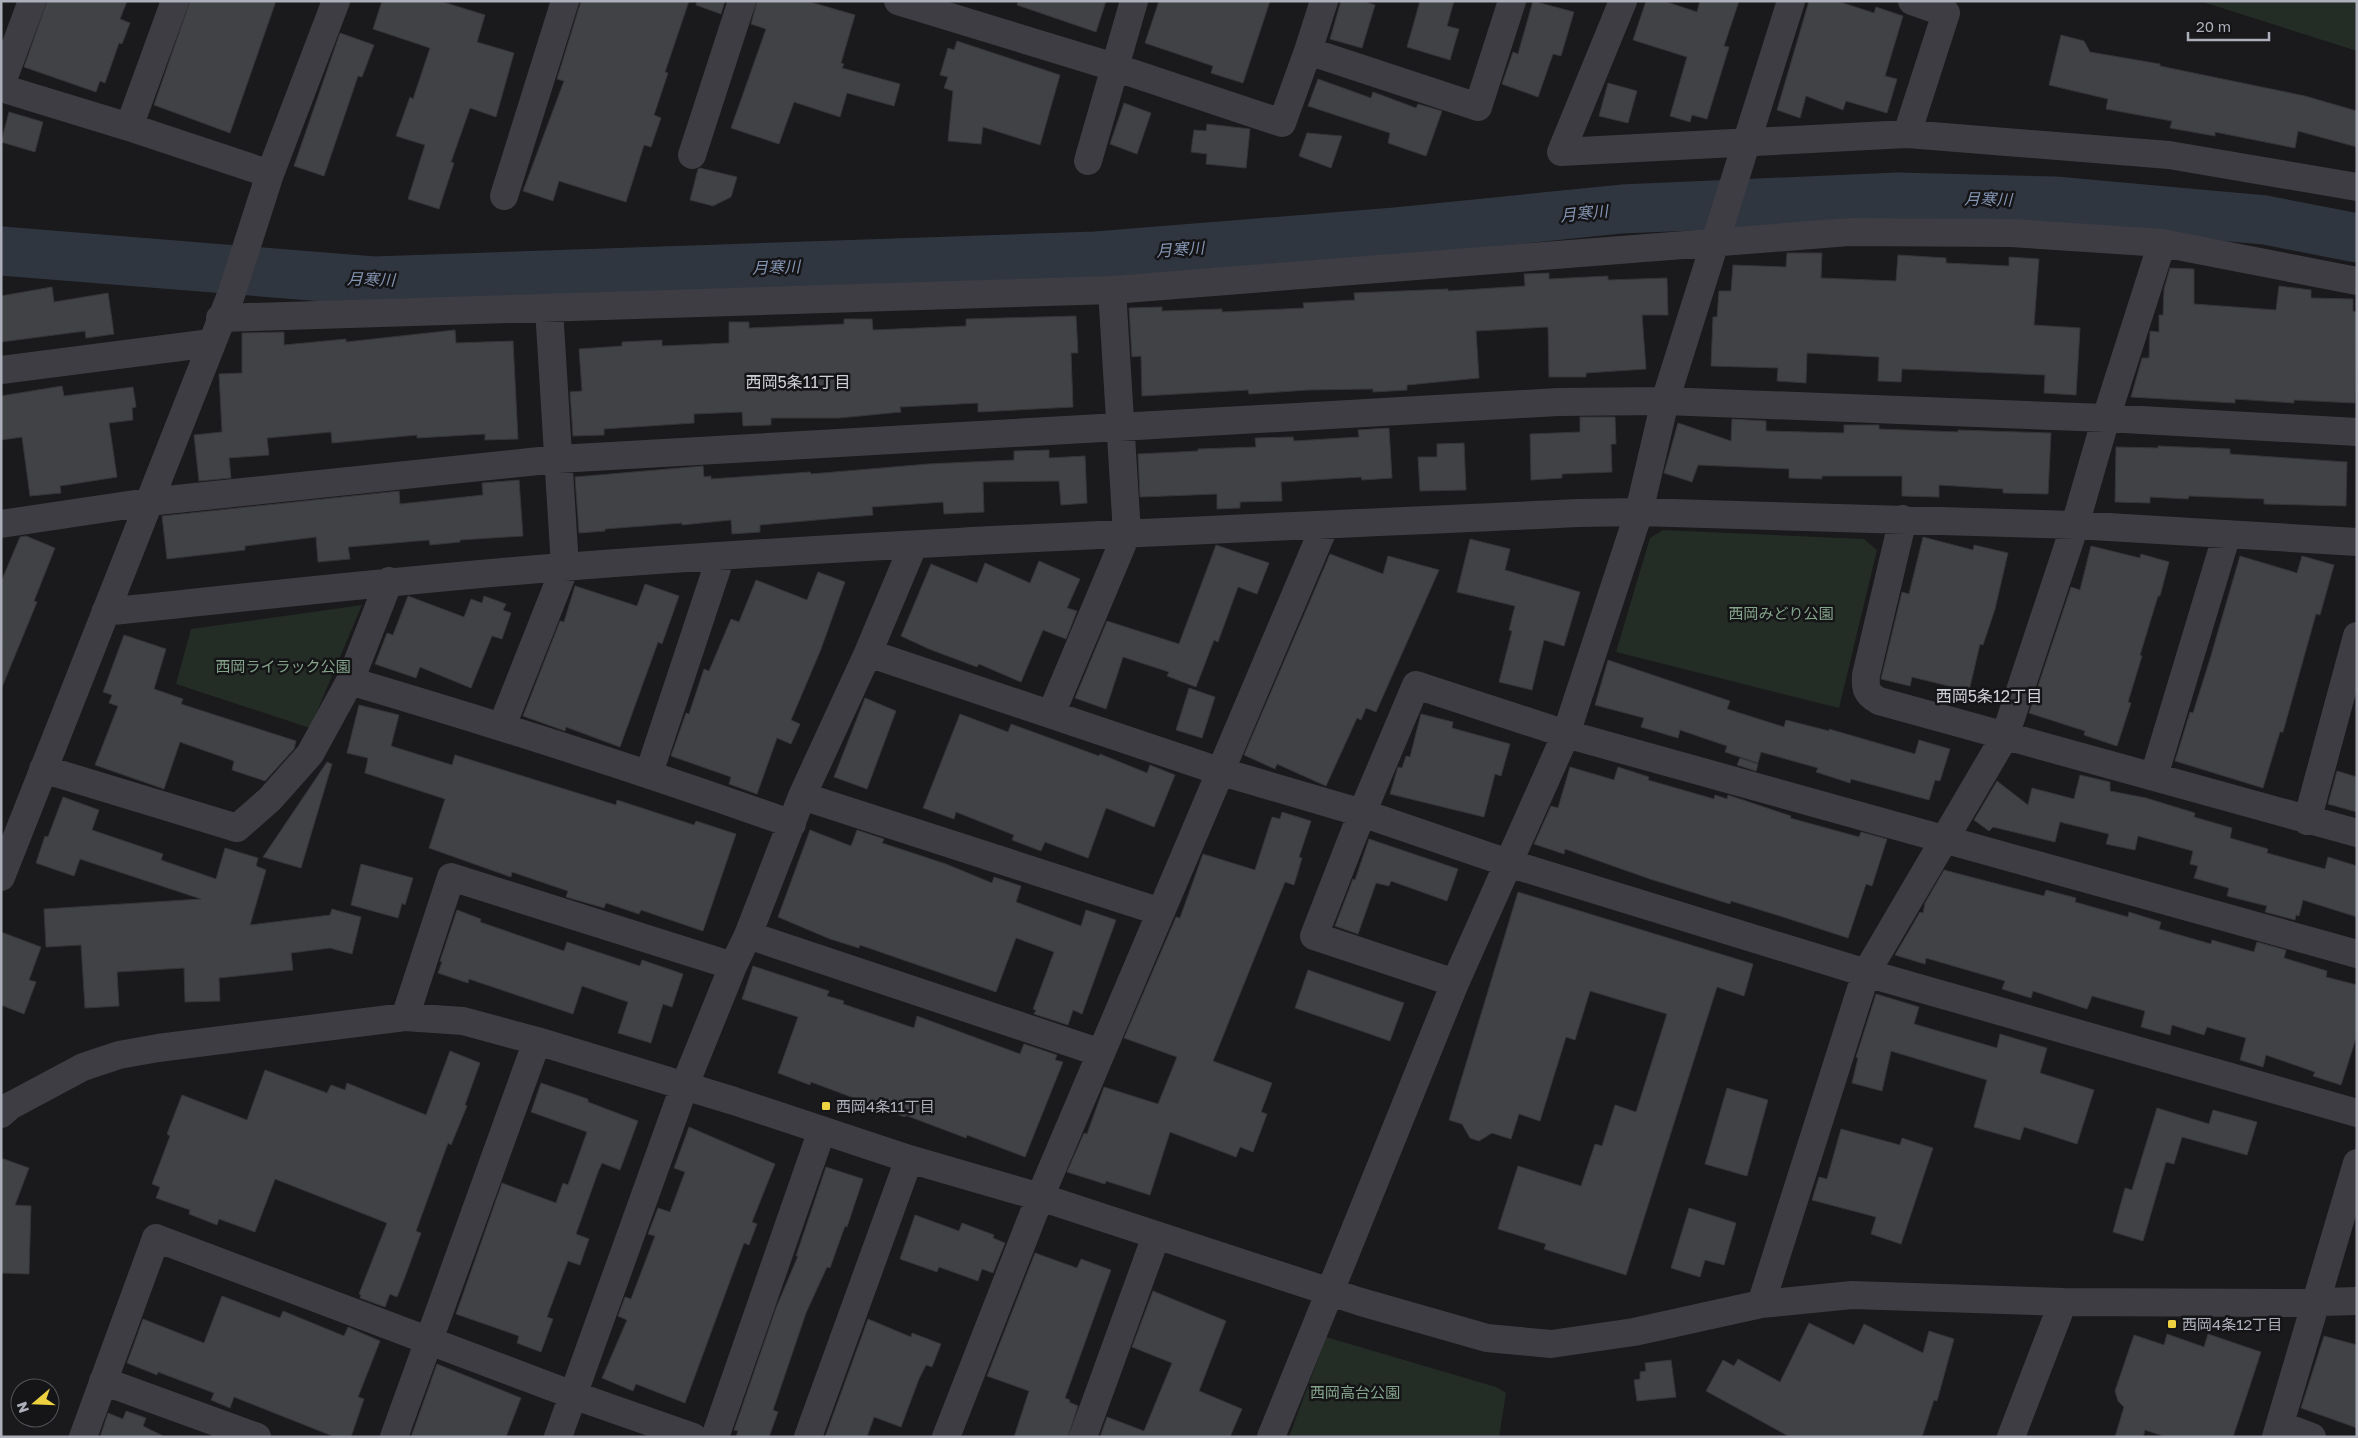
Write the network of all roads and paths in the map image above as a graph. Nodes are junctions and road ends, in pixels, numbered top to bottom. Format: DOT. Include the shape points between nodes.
graph roads {
  1 [pos="32,1"];
  2 [pos="175,1"];
  3 [pos="336,1"];
  4 [pos="565,1"];
  5 [pos="742,1"];
  6 [pos="898,1"];
  7 [pos="1134,1"];
  8 [pos="1324,1"];
  9 [pos="1512,1"];
  10 [pos="1623,1"];
  11 [pos="1791,1"];
  12 [pos="1912,1"];
  13 [pos="945,8"];
  14 [pos="1308,51"];
  15 [pos="1114,67"];
  16 [pos="1,86"];
  17 [pos="129,127"];
  18 [pos="1907,134"];
  19 [pos="1745,151"];
  20 [pos="692,155"];
  21 [pos="1088,161"];
  22 [pos="270,174"];
  23 [pos="2357,187"];
  24 [pos="504,196"];
  25 [pos="1720,230"];
  26 [pos="2162,243"];
  27 [pos="2357,281"];
  28 [pos="1112,290"];
  29 [pos="549,309"];
  30 [pos="220,318"];
  31 [pos="1,370"];
  32 [pos="1664,401"];
  33 [pos="2106,418"];
  34 [pos="1121,425"];
  35 [pos="2357,432"];
  36 [pos="558,459"];
  37 [pos="148,502"];
  38 [pos="1638,512"];
  39 [pos="1903,519"];
  40 [pos="1,524"];
  41 [pos="1325,525"];
  42 [pos="2075,525"];
  43 [pos="1127,534"];
  44 [pos="2227,534"];
  45 [pos="2357,542"];
  46 [pos="913,546"];
  47 [pos="721,556"];
  48 [pos="565,567"];
  49 [pos="389,582"];
  50 [pos="105,612"];
  51 [pos="2357,636"];
  52 [pos="868,653"];
  53 [pos="350,681"];
  54 [pos="1051,714"];
  55 [pos="502,726"];
  56 [pos="1566,734"];
  57 [pos="2005,736"];
  58 [pos="44,769"];
  59 [pos="1219,771"];
  60 [pos="649,773"];
  61 [pos="2154,776"];
  62 [pos="802,796"];
  63 [pos="1362,813"];
  64 [pos="2307,821"];
  65 [pos="792,824"];
  66 [pos="2357,833"];
  67 [pos="1946,838"];
  68 [pos="7,845"];
  69 [pos="1508,862"];
  70 [pos="1,877"];
  71 [pos="1160,912"];
  72 [pos="748,935"];
  73 [pos="2357,954"];
  74 [pos="733,966"];
  75 [pos="1866,973"];
  76 [pos="1455,983"];
  77 [pos="405,1017"];
  78 [pos="537,1041"];
  79 [pos="1101,1052"];
  80 [pos="684,1086"];
  81 [pos="2357,1113"];
  82 [pos="1,1114"];
  83 [pos="822,1130"];
  84 [pos="909,1159"];
  85 [pos="2357,1163"];
  86 [pos="1040,1197"];
  87 [pos="1156,1236"];
  88 [pos="1331,1292"];
  89 [pos="2357,1301"];
  90 [pos="2063,1302"];
  91 [pos="2314,1303"];
  92 [pos="1761,1304"];
  93 [pos="429,1341"];
  94 [pos="104,1381"];
  95 [pos="573,1395"];
  96 [pos="2278,1431"];
  97 [pos="83,1437"];
  98 [pos="257,1437"];
  99 [pos="394,1437"];
  100 [pos="558,1437"];
  101 [pos="693,1437"];
  102 [pos="714,1437"];
  103 [pos="808,1437"];
  104 [pos="946,1437"];
  105 [pos="1083,1437"];
  106 [pos="1271,1437"];
  107 [pos="2011,1437"];
  108 [pos="2312,1437"];
  1 -- 16 [label="street"];
  2 -- 17 [label="street"];
  3 -- 22 [label="street"];
  4 -- 24 [label="street"];
  5 -- 20 [label="street"];
  6 -- 13 [label="street"];
  7 -- 15 [label="street"];
  8 -- 14 [label="street"];
  9 -- 14 [label="street" via="1478,107"];
  10 -- 19 [label="street" via="1561,152"];
  11 -- 19 [label="street"];
  12 -- 18 [label="street" via="1946,13"];
  13 -- 15 [label="street"];
  14 -- 15 [label="street" via="1282,122"];
  15 -- 21 [label="street"];
  16 -- 17 [label="street"];
  17 -- 22 [label="street"];
  18 -- 19 [label="street"];
  18 -- 23 [label="street" via="2169,155"];
  19 -- 25 [label="street"];
  22 -- 30 [label="street"];
  25 -- 26 [label="street" via="2011,233"];
  25 -- 28 [label="street"];
  25 -- 32 [label="street"];
  26 -- 27 [label="street"];
  26 -- 33 [label="street"];
  28 -- 29 [label="street"];
  28 -- 34 [label="street"];
  29 -- 30 [label="street"];
  29 -- 36 [label="street"];
  30 -- 31 [label="street"];
  30 -- 37 [label="street"];
  32 -- 33 [label="street"];
  32 -- 34 [label="street" via="1558,402"];
  32 -- 38 [label="street"];
  33 -- 35 [label="street"];
  33 -- 42 [label="street"];
  34 -- 36 [label="street"];
  34 -- 43 [label="street"];
  36 -- 37 [label="street"];
  36 -- 48 [label="street"];
  37 -- 40 [label="street"];
  37 -- 50 [label="street"];
  38 -- 39 [label="street"];
  38 -- 41 [label="street"];
  38 -- 56 [label="street"];
  39 -- 42 [label="street"];
  39 -- 57 [label="street" via="1866,674 1868,695 1879,701"];
  41 -- 43 [label="street"];
  41 -- 59 [label="street"];
  42 -- 44 [label="street"];
  42 -- 57 [label="street"];
  43 -- 46 [label="street"];
  43 -- 54 [label="street"];
  44 -- 45 [label="street"];
  44 -- 61 [label="street"];
  46 -- 47 [label="street"];
  46 -- 52 [label="street"];
  47 -- 48 [label="street"];
  47 -- 60 [label="street"];
  48 -- 49 [label="street"];
  48 -- 55 [label="street"];
  49 -- 50 [label="street"];
  49 -- 53 [label="street"];
  50 -- 58 [label="street"];
  51 -- 64 [label="street"];
  52 -- 54 [label="street"];
  52 -- 62 [label="street"];
  53 -- 55 [label="street"];
  53 -- 58 [label="street" via="310,754 270,799 237,828"];
  54 -- 59 [label="street"];
  55 -- 60 [label="street"];
  56 -- 63 [label="street" via="1416,685"];
  56 -- 67 [label="street"];
  56 -- 69 [label="street"];
  57 -- 61 [label="street"];
  57 -- 67 [label="street"];
  58 -- 68 [label="street"];
  59 -- 63 [label="street"];
  59 -- 71 [label="street"];
  60 -- 65 [label="street"];
  61 -- 64 [label="street"];
  62 -- 65 [label="street"];
  62 -- 71 [label="street"];
  63 -- 69 [label="street"];
  63 -- 76 [label="street" via="1314,936"];
  64 -- 66 [label="street"];
  65 -- 72 [label="street"];
  67 -- 73 [label="street"];
  67 -- 75 [label="street"];
  68 -- 70 [label="street"];
  69 -- 75 [label="street"];
  69 -- 76 [label="street"];
  71 -- 79 [label="street"];
  72 -- 74 [label="street"];
  72 -- 79 [label="street"];
  74 -- 77 [label="street" via="451,877"];
  74 -- 80 [label="street"];
  75 -- 81 [label="street"];
  75 -- 92 [label="street"];
  76 -- 88 [label="street"];
  77 -- 78 [label="street" via="463,1021"];
  77 -- 82 [label="street" via="119,1055 83,1067"];
  78 -- 80 [label="street"];
  78 -- 93 [label="street"];
  79 -- 86 [label="street"];
  80 -- 83 [label="street"];
  80 -- 95 [label="street"];
  83 -- 84 [label="street"];
  83 -- 102 [label="street"];
  84 -- 86 [label="street"];
  84 -- 103 [label="street"];
  85 -- 91 [label="street"];
  86 -- 87 [label="street"];
  86 -- 104 [label="street"];
  87 -- 88 [label="street"];
  87 -- 105 [label="street"];
  88 -- 92 [label="street" via="1487,1338 1551,1344 1634,1332"];
  88 -- 106 [label="street"];
  89 -- 91 [label="street"];
  90 -- 91 [label="street"];
  90 -- 92 [label="street" via="1852,1295"];
  90 -- 107 [label="street"];
  91 -- 96 [label="street"];
  93 -- 94 [label="street" via="156,1238"];
  93 -- 95 [label="street"];
  93 -- 99 [label="street"];
  94 -- 97 [label="street"];
  94 -- 98 [label="street"];
  95 -- 100 [label="street"];
  95 -- 101 [label="street"];
  96 -- 108 [label="street"];
}
